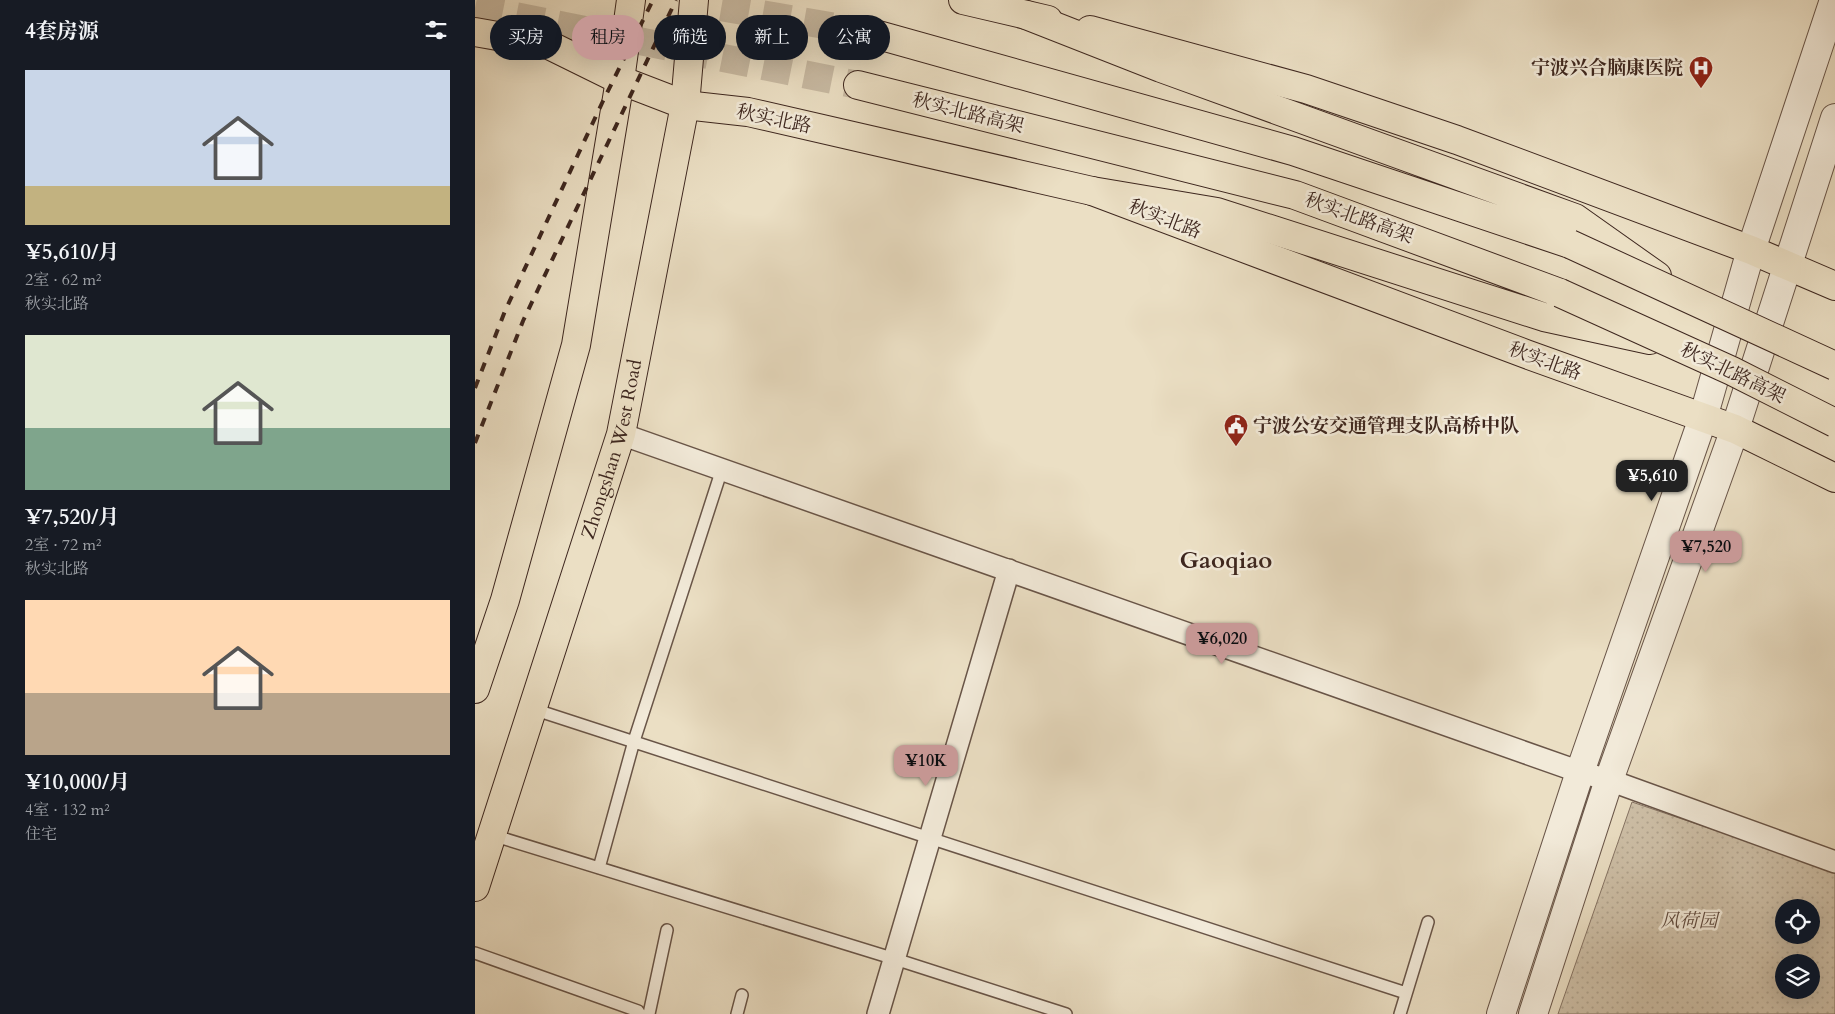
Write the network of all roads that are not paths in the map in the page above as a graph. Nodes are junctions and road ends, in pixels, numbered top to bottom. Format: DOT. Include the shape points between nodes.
graph roads {
  1 [pos="631,0"];
  2 [pos="694,0"];
  3 [pos="963,0"];
  4 [pos="1834,0"];
  5 [pos="1026,15"];
  6 [pos="475,32"];
  7 [pos="890,38"];
  8 [pos="620,80"];
  9 [pos="858,85"];
  10 [pos="685,105"];
  11 [pos="1835,118"];
  12 [pos="1092,191"];
  13 [pos="1751,250"];
  14 [pos="1787,266"];
  15 [pos="1835,286"];
  16 [pos="1688,298"];
  17 [pos="1676,346"];
  18 [pos="1835,366"];
  19 [pos="1703,418"];
  20 [pos="1835,424"];
  21 [pos="1735,429"];
  22 [pos="621,434"];
  23 [pos="722,470"];
  24 [pos="1835,478"];
  25 [pos="1009,570"];
  26 [pos="475,689"];
  27 [pos="533,709"];
  28 [pos="634,741"];
  29 [pos="1580,772"];
  30 [pos="1609,780"];
  31 [pos="492,835"];
  32 [pos="930,837"];
  33 [pos="1835,862"];
  34 [pos="599,868"];
  35 [pos="475,887"];
  36 [pos="1428,922"];
  37 [pos="667,930"];
  38 [pos="475,953"];
  39 [pos="895,959"];
  40 [pos="1406,993"];
  41 [pos="743,995"];
  42 [pos="640,1014"];
  43 [pos="649,1014"];
  44 [pos="737,1014"];
  45 [pos="878,1014"];
  46 [pos="1066,1014"];
  47 [pos="1400,1014"];
  48 [pos="1501,1014"];
  49 [pos="1533,1014"];
  1 -- 8 [label="main road"];
  2 -- 10 [label="main road, Zhongshan West Road"];
  3 -- 5 [label="main road"];
  4 -- 13 [label="street"];
  5 -- 13 [label="main road" via="1307,89 1457,140"];
  5 -- 16 [label="main road, bridge" via="1161,68 1575,218"];
  6 -- 8 [label="main road, 秋实北路" via="549,45"];
  7 -- 16 [label="main road, bridge" via="1293,151 1570,244"];
  8 -- 10 [label="main road, 秋实北路"];
  8 -- 26 [label="main road" via="576,345 505,600"];
  9 -- 17 [label="main road, 秋实北路高架, bridge" via="1295,195 1560,293"];
  10 -- 12 [label="main road, 秋实北路" via="748,112"];
  10 -- 22 [label="main road, Zhongshan West Road"];
  11 -- 14 [label="street"];
  12 -- 17 [label="main road, bridge" via="1217,212 1543,317"];
  12 -- 19 [label="main road, 秋实北路"];
  13 -- 14 [label="main road"];
  13 -- 19 [label="street"];
  14 -- 15 [label="main road"];
  14 -- 21 [label="street"];
  16 -- 18 [label="main road, bridge"];
  17 -- 20 [label="main road, 秋实北路高架, bridge"];
  19 -- 21 [label="main road, 秋实北路"];
  19 -- 29 [label="street"];
  21 -- 24 [label="main road, 秋实北路"];
  21 -- 30 [label="street"];
  22 -- 23 [label="street"];
  22 -- 27 [label="main road, Zhongshan West Road"];
  23 -- 25 [label="street"];
  23 -- 28 [label="lane"];
  25 -- 29 [label="street"];
  25 -- 32 [label="street"];
  27 -- 28 [label="lane"];
  27 -- 31 [label="main road, Zhongshan West Road"];
  28 -- 32 [label="lane"];
  28 -- 34 [label="lane"];
  29 -- 30 [label="street"];
  29 -- 48 [label="street"];
  30 -- 33 [label="street"];
  30 -- 49 [label="street"];
  31 -- 34 [label="lane"];
  31 -- 35 [label="main road, Zhongshan West Road"];
  32 -- 39 [label="street"];
  32 -- 40 [label="lane"];
  34 -- 39 [label="lane"];
  36 -- 40 [label="lane"];
  37 -- 43 [label="lane"];
  38 -- 42 [label="lane"];
  39 -- 45 [label="street"];
  39 -- 46 [label="lane"];
  40 -- 47 [label="lane"];
  41 -- 44 [label="lane"];
}
